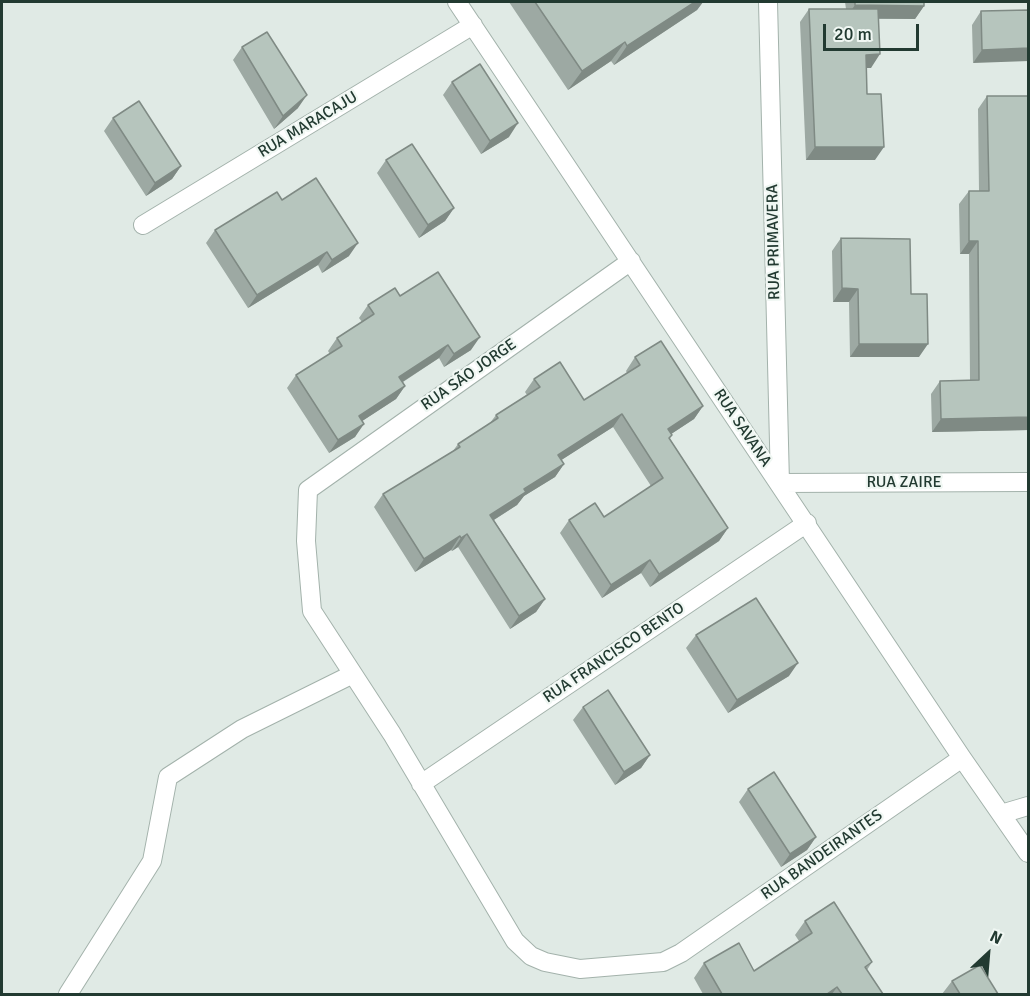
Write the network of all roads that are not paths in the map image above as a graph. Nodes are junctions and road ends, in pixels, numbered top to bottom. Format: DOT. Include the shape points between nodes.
graph roads {
  1 [pos="457,2"];
  2 [pos="768,2"];
  3 [pos="473,26"];
  4 [pos="143,225"];
  5 [pos="630,261"];
  6 [pos="1029,482"];
  7 [pos="780,483"];
  8 [pos="308,490"];
  9 [pos="807,524"];
  10 [pos="353,674"];
  11 [pos="962,758"];
  12 [pos="421,784"];
  13 [pos="1029,806"];
  14 [pos="1001,814"];
  15 [pos="1029,854"];
  16 [pos="68,994"];
  1 -- 3 [label="street, RUA SAVANA"];
  2 -- 7 [label="street, RUA PRIMAVERA"];
  3 -- 4 [label="street, RUA MARACAJU"];
  3 -- 5 [label="street, RUA SAVANA"];
  5 -- 7 [label="street, RUA SAVANA"];
  5 -- 8 [label="street, RUA SÃO JORGE"];
  6 -- 7 [label="street, RUA ZAIRE"];
  7 -- 9 [label="street, RUA SAVANA"];
  8 -- 10 [label="street, RUA BANDEIRANTES" via="306,541 312,611"];
  9 -- 11 [label="street, RUA SAVANA"];
  9 -- 12 [label="street, RUA FRANCISCO BENTO"];
  10 -- 12 [label="street, RUA BANDEIRANTES"];
  10 -- 16 [label="street" via="242,729 168,777 152,861"];
  11 -- 12 [label="street, RUA BANDEIRANTES" via="681,953 663,962 580,969 531,956 515,941"];
  11 -- 14 [label="street, RUA SAVANA"];
  13 -- 14 [label="street"];
  14 -- 15 [label="street, RUA SAVANA"];
}
